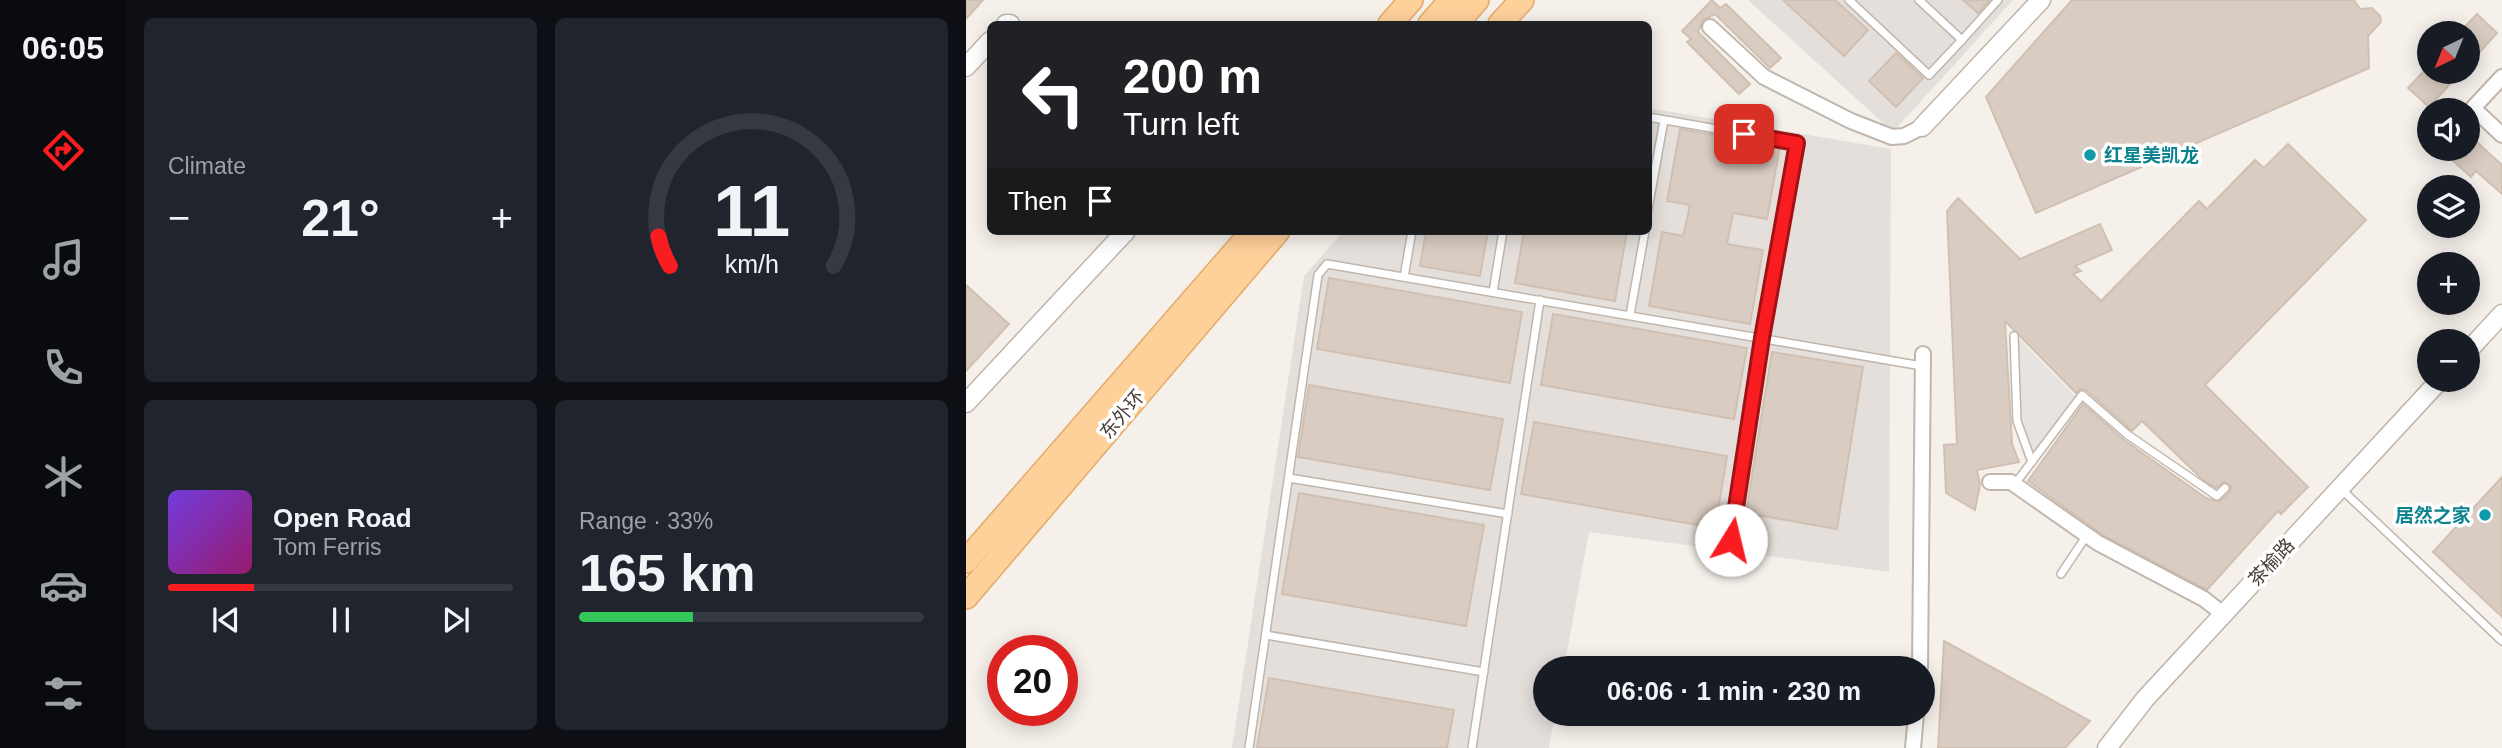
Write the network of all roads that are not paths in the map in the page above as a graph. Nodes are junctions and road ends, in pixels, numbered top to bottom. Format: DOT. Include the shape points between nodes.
graph roads {
  1 [pos="1411,0"];
  2 [pos="1451,0"];
  3 [pos="1478,0"];
  4 [pos="1849,0"];
  5 [pos="1919,0"];
  6 [pos="1998,0"];
  7 [pos="2041,0"];
  8 [pos="1393,21"];
  9 [pos="1433,21"];
  10 [pos="1459,21"];
  11 [pos="1710,27"];
  12 [pos="1962,40"];
  13 [pos="987,44"];
  14 [pos="966,67"];
  15 [pos="2502,77"];
  16 [pos="1652,118"];
  17 [pos="1664,120"];
  18 [pos="1922,127"];
  19 [pos="2502,135"];
  20 [pos="1652,187"];
  21 [pos="1122,235"];
  22 [pos="1232,235"];
  23 [pos="1250,235"];
  24 [pos="1274,235"];
  25 [pos="1288,235"];
  26 [pos="1411,235"];
  27 [pos="1502,235"];
  28 [pos="1644,235"];
  29 [pos="1404,277"];
  30 [pos="1493,292"];
  31 [pos="1540,300"];
  32 [pos="1200,307"];
  33 [pos="2502,314"];
  34 [pos="1630,315"];
  35 [pos="2014,336"];
  36 [pos="1762,338"];
  37 [pos="2480,338"];
  38 [pos="1923,360"];
  39 [pos="2429,392"];
  40 [pos="966,404"];
  41 [pos="2032,461"];
  42 [pos="1289,478"];
  43 [pos="1990,482"];
  44 [pos="2015,484"];
  45 [pos="2340,487"];
  46 [pos="2225,488"];
  47 [pos="1508,514"];
  48 [pos="2087,535"];
  49 [pos="1731,540"];
  50 [pos="966,561"];
  51 [pos="2061,574"];
  52 [pos="966,597"];
  53 [pos="2223,614"];
  54 [pos="1266,635"];
  55 [pos="2502,641"];
  56 [pos="1920,656"];
  57 [pos="1484,672"];
  58 [pos="1915,726"];
  59 [pos="1249,748"];
  60 [pos="1472,748"];
  61 [pos="1913,748"];
  62 [pos="2107,748"];
  1 -- 8 [label="main road"];
  2 -- 9 [label="main road"];
  3 -- 10 [label="main road"];
  4 -- 12 [label="lane" via="1929,75"];
  5 -- 12 [label="lane"];
  6 -- 12 [label="lane"];
  7 -- 18 [label="street"];
  11 -- 18 [label="street" via="1764,77 1851,121 1892,137"];
  13 -- 14 [label="street"];
  15 -- 19 [label="street" via="2473,108"];
  16 -- 17 [label="lane"];
  17 -- 20 [label="lane"];
  17 -- 36 [label="lane" via="1797,143"];
  21 -- 40 [label="street"];
  22 -- 32 [label="main road"];
  23 -- 32 [label="main road"];
  24 -- 32 [label="main road, 东外环"];
  25 -- 32 [label="main road"];
  26 -- 29 [label="lane"];
  27 -- 30 [label="lane"];
  28 -- 34 [label="lane"];
  29 -- 30 [label="lane"];
  29 -- 42 [label="lane" via="1327,264 1318,275"];
  30 -- 31 [label="lane"];
  31 -- 34 [label="lane"];
  31 -- 47 [label="lane"];
  32 -- 50 [label="main road, 东外环"];
  32 -- 52 [label="main road, 东外环"];
  33 -- 37 [label="street"];
  34 -- 36 [label="lane"];
  35 -- 41 [label="lane" via="2017,421"];
  36 -- 38 [label="lane"];
  36 -- 49 [label="lane"];
  38 -- 56 [label="street"];
  39 -- 45 [label="street, 茶榆路"];
  41 -- 44 [label="lane"];
  41 -- 46 [label="lane" via="2082,395 2128,435 2217,496"];
  42 -- 47 [label="lane"];
  42 -- 54 [label="lane"];
  43 -- 44 [label="street"];
  44 -- 48 [label="street"];
  45 -- 53 [label="street, 茶榆路"];
  45 -- 55 [label="lane"];
  47 -- 57 [label="lane"];
  48 -- 51 [label="lane"];
  48 -- 53 [label="street" via="2204,598"];
  53 -- 62 [label="street, 茶榆路"];
  54 -- 57 [label="lane"];
  54 -- 59 [label="lane"];
  57 -- 60 [label="lane"];
  58 -- 61 [label="street"];
}
